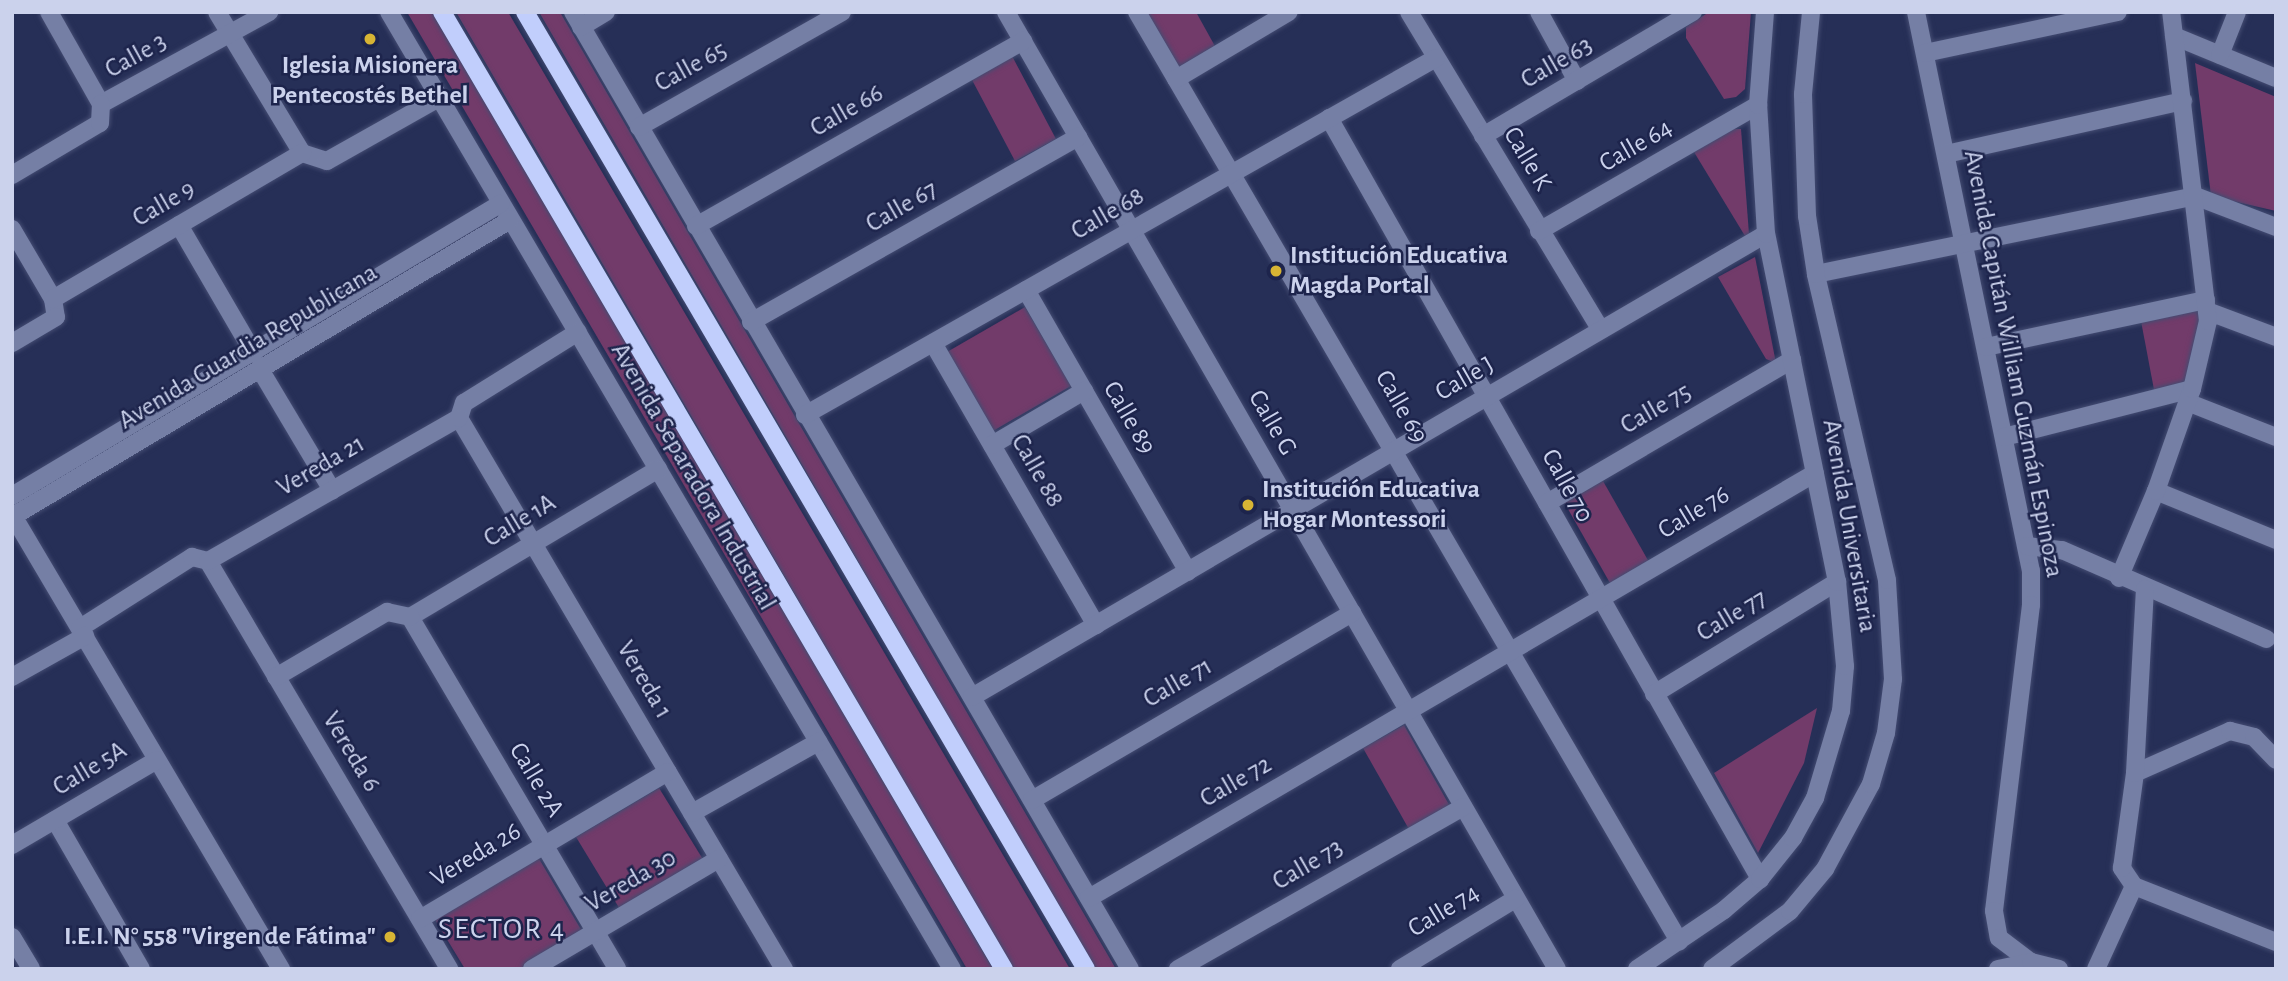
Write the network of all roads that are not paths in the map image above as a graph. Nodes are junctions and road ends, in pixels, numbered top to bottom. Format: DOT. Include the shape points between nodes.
graph roads {
  1 [pos="49,12"];
  2 [pos="217,12"];
  3 [pos="269,12"];
  4 [pos="389,12"];
  5 [pos="442,12"];
  6 [pos="525,12"];
  7 [pos="606,12"];
  8 [pos="842,12"];
  9 [pos="1006,12"];
  10 [pos="1137,12"];
  11 [pos="1289,12"];
  12 [pos="1409,12"];
  13 [pos="1539,12"];
  14 [pos="1693,12"];
  15 [pos="1765,12"];
  16 [pos="1811,12"];
  17 [pos="1916,12"];
  18 [pos="2118,12"];
  19 [pos="2171,12"];
  20 [pos="2237,12"];
  21 [pos="577,19"];
  22 [pos="230,34"];
  23 [pos="2174,36"];
  24 [pos="1023,41"];
  25 [pos="1925,53"];
  26 [pos="2220,55"];
  27 [pos="1436,58"];
  28 [pos="2276,78"];
  29 [pos="1177,79"];
  30 [pos="1577,81"];
  31 [pos="439,98"];
  32 [pos="2183,101"];
  33 [pos="102,104"];
  34 [pos="1758,105"];
  35 [pos="1329,118"];
  36 [pos="639,127"];
  37 [pos="1483,136"];
  38 [pos="1078,137"];
  39 [pos="302,153"];
  40 [pos="1945,155"];
  41 [pos="1232,173"];
  42 [pos="12,175"];
  43 [pos="2195,196"];
  44 [pos="500,204"];
  45 [pos="510,220"];
  46 [pos="179,225"];
  47 [pos="696,226"];
  48 [pos="2276,227"];
  49 [pos="12,229"];
  50 [pos="1131,230"];
  51 [pos="1539,232"];
  52 [pos="1766,234"];
  53 [pos="1964,244"];
  54 [pos="1816,274"];
  55 [pos="1026,290"];
  56 [pos="53,299"];
  57 [pos="2207,306"];
  58 [pos="751,322"];
  59 [pos="1601,330"];
  60 [pos="578,332"];
  61 [pos="2276,337"];
  62 [pos="12,343"];
  63 [pos="933,343"];
  64 [pos="1986,347"];
  65 [pos="1792,360"];
  66 [pos="258,363"];
  67 [pos="1084,391"];
  68 [pos="2190,396"];
  69 [pos="1487,397"];
  70 [pos="805,415"];
  71 [pos="459,418"];
  72 [pos="2004,437"];
  73 [pos="2276,437"];
  74 [pos="992,445"];
  75 [pos="1396,450"];
  76 [pos="658,469"];
  77 [pos="1815,473"];
  78 [pos="332,490"];
  79 [pos="2156,491"];
  80 [pos="12,496"];
  81 [pos="1546,503"];
  82 [pos="1292,511"];
  83 [pos="13,516"];
  84 [pos="2276,540"];
  85 [pos="533,544"];
  86 [pos="2027,546"];
  87 [pos="208,561"];
  88 [pos="1188,572"];
  89 [pos="2119,578"];
  90 [pos="1837,582"];
  91 [pos="2145,589"];
  92 [pos="1601,599"];
  93 [pos="1352,613"];
  94 [pos="410,617"];
  95 [pos="1096,625"];
  96 [pos="82,632"];
  97 [pos="2267,639"];
  98 [pos="1511,651"];
  99 [pos="12,677"];
  100 [pos="276,677"];
  101 [pos="1654,694"];
  102 [pos="972,697"];
  103 [pos="1409,712"];
  104 [pos="818,742"];
  105 [pos="158,760"];
  106 [pos="2276,760"];
  107 [pos="668,772"];
  108 [pos="2135,773"];
  109 [pos="1032,800"];
  110 [pos="1463,807"];
  111 [pos="692,813"];
  112 [pos="55,820"];
  113 [pos="12,845"];
  114 [pos="544,845"];
  115 [pos="719,859"];
  116 [pos="1760,879"];
  117 [pos="2134,886"];
  118 [pos="1089,898"];
  119 [pos="1515,899"];
  120 [pos="420,919"];
  121 [pos="595,932"];
  122 [pos="12,937"];
  123 [pos="1679,941"];
  124 [pos="2276,942"];
  125 [pos="2031,962"];
  126 [pos="31,969"];
  127 [pos="141,969"];
  128 [pos="281,969"];
  129 [pos="450,969"];
  130 [pos="532,969"];
  131 [pos="617,969"];
  132 [pos="784,969"];
  133 [pos="952,969"];
  134 [pos="1004,969"];
  135 [pos="1086,969"];
  136 [pos="1130,969"];
  137 [pos="1178,969"];
  138 [pos="1399,969"];
  139 [pos="1557,969"];
  140 [pos="1637,969"];
  141 [pos="1712,969"];
  142 [pos="1998,969"];
  143 [pos="2059,969"];
  144 [pos="2096,969"];
  1 -- 33 [label="street"];
  2 -- 22 [label="street"];
  3 -- 22 [label="street, Calle 3"];
  4 -- 31 [label="street, Avenida Separadora Industrial"];
  5 -- 134 [label="main road, Avenida Separadora Industrial"];
  6 -- 135 [label="main road"];
  7 -- 21 [label="street"];
  8 -- 36 [label="street, Calle 65"];
  9 -- 24 [label="street, Calle G"];
  10 -- 29 [label="street, Calle 69"];
  11 -- 29 [label="street"];
  12 -- 27 [label="street, Calle K"];
  13 -- 30 [label="street"];
  14 -- 30 [label="street, Calle 63"];
  15 -- 34 [label="street, Avenida Universitaria"];
  16 -- 54 [label="street, Avenida Universitaria" via="1802,150"];
  17 -- 25 [label="street, Avenida Capitán William Guzmán Espinoza"];
  18 -- 25 [label="street"];
  19 -- 23 [label="street"];
  20 -- 26 [label="street"];
  21 -- 36 [label="street"];
  22 -- 33 [label="street, Calle 3"];
  22 -- 39 [label="street"];
  23 -- 26 [label="street"];
  23 -- 32 [label="street"];
  24 -- 38 [label="street, Calle G"];
  24 -- 47 [label="street, Calle 66"];
  25 -- 40 [label="street, Avenida Capitán William Guzmán Espinoza"];
  26 -- 28 [label="street"];
  27 -- 35 [label="street, Calle 68"];
  27 -- 37 [label="street, Calle K"];
  29 -- 41 [label="street, Calle 69"];
  30 -- 37 [label="street, Calle 63"];
  31 -- 39 [label="street" via="327,160"];
  31 -- 44 [label="street, Avenida Separadora Industrial"];
  32 -- 40 [label="street"];
  32 -- 43 [label="street"];
  33 -- 42 [label="street" via="100,123"];
  34 -- 51 [label="street, Calle 64"];
  34 -- 52 [label="street, Avenida Universitaria"];
  35 -- 41 [label="street, Calle 68"];
  35 -- 69 [label="street, Calle 70"];
  36 -- 47 [label="street"];
  37 -- 51 [label="street, Calle K"];
  38 -- 50 [label="street, Calle G"];
  38 -- 58 [label="street, Calle 67"];
  39 -- 46 [label="street, Calle 9"];
  40 -- 53 [label="street, Avenida Capitán William Guzmán Espinoza"];
  41 -- 50 [label="street, Calle 68"];
  41 -- 75 [label="street, Calle 69"];
  43 -- 48 [label="street"];
  43 -- 53 [label="street"];
  43 -- 57 [label="street"];
  44 -- 45 [label="street, Avenida Separadora Industrial"];
  44 -- 66 [label="street, Avenida Guardia Republicana"];
  45 -- 60 [label="street, Avenida Separadora Industrial"];
  45 -- 66 [label="street, Avenida Guardia Republicana"];
  46 -- 56 [label="street, Calle 9"];
  46 -- 66 [label="street"];
  47 -- 58 [label="street"];
  49 -- 56 [label="street"];
  50 -- 55 [label="street, Calle 68"];
  50 -- 82 [label="street, Calle G"];
  51 -- 59 [label="street, Calle K"];
  52 -- 59 [label="street, Calle J"];
  52 -- 65 [label="street, Avenida Universitaria"];
  53 -- 54 [label="street"];
  53 -- 64 [label="street, Avenida Capitán William Guzmán Espinoza"];
  54 -- 141 [label="street, Avenida Universitaria" via="1887,580 1894,679 1886,733 1871,784 1825,869 1790,911"];
  55 -- 63 [label="street, Calle 68"];
  55 -- 67 [label="street, Calle 89"];
  56 -- 62 [label="street" via="56,317"];
  57 -- 61 [label="street"];
  57 -- 64 [label="street"];
  57 -- 68 [label="street" via="2207,338"];
  58 -- 70 [label="street"];
  59 -- 69 [label="street, Calle J"];
  60 -- 71 [label="street, Vereda 21" via="464,403"];
  60 -- 76 [label="street, Avenida Separadora Industrial"];
  63 -- 70 [label="street, Calle 68"];
  63 -- 74 [label="street, Calle 88"];
  64 -- 72 [label="street, Avenida Capitán William Guzmán Espinoza"];
  65 -- 77 [label="street, Avenida Universitaria"];
  65 -- 81 [label="street, Calle 75"];
  66 -- 78 [label="street"];
  66 -- 80 [label="street, Avenida Guardia Republicana"];
  66 -- 83 [label="street, Avenida Guardia Republicana"];
  67 -- 74 [label="street"];
  67 -- 88 [label="street, Calle 89"];
  68 -- 72 [label="street"];
  68 -- 73 [label="street"];
  68 -- 79 [label="street"];
  69 -- 75 [label="street, Calle J"];
  69 -- 81 [label="street, Calle 70"];
  70 -- 102 [label="street"];
  71 -- 78 [label="street, Vereda 21"];
  71 -- 85 [label="street, Vereda 1"];
  72 -- 86 [label="street, Avenida Capitán William Guzmán Espinoza"];
  74 -- 95 [label="street, Calle 88"];
  75 -- 82 [label="street, Calle J"];
  75 -- 98 [label="street, Calle 69"];
  76 -- 85 [label="street, Calle 1A"];
  76 -- 104 [label="street, Avenida Separadora Industrial"];
  77 -- 90 [label="street, Avenida Universitaria"];
  77 -- 92 [label="street, Calle 76"];
  78 -- 87 [label="street, Vereda 21"];
  79 -- 84 [label="street"];
  79 -- 89 [label="street"];
  81 -- 92 [label="street, Calle 70"];
  82 -- 88 [label="street, Calle J"];
  82 -- 93 [label="street, Calle G"];
  83 -- 96 [label="street"];
  85 -- 94 [label="street, Calle 1A"];
  85 -- 107 [label="street, Vereda 1"];
  86 -- 89 [label="street" via="2062,550"];
  86 -- 125 [label="street, Avenida Capitán William Guzmán Espinoza" via="2031,605 1994,911 1999,938"];
  87 -- 96 [label="street, Vereda 21" via="191,557"];
  87 -- 100 [label="street, Vereda 6"];
  88 -- 95 [label="street, Calle J"];
  89 -- 91 [label="street"];
  90 -- 101 [label="street, Calle 77"];
  90 -- 116 [label="street, Avenida Universitaria" via="1845,666 1832,755 1793,838"];
  91 -- 97 [label="street"];
  91 -- 108 [label="street"];
  92 -- 98 [label="street, Calle 76"];
  92 -- 101 [label="street, Calle 70"];
  93 -- 103 [label="street, Calle G"];
  93 -- 109 [label="street, Calle 71"];
  94 -- 100 [label="street" via="387,612"];
  94 -- 114 [label="street, Calle 2A"];
  95 -- 102 [label="street, Calle J"];
  96 -- 99 [label="street, Vereda 21"];
  96 -- 105 [label="street"];
  98 -- 103 [label="street, Calle 72"];
  98 -- 123 [label="street, Calle 69"];
  100 -- 120 [label="street, Vereda 6"];
  101 -- 116 [label="street, Calle 70"];
  102 -- 109 [label="street"];
  103 -- 110 [label="street, Calle G"];
  103 -- 118 [label="street, Calle 72"];
  104 -- 111 [label="street"];
  104 -- 133 [label="street, Avenida Separadora Industrial"];
  105 -- 112 [label="street, Calle 5A"];
  105 -- 128 [label="street"];
  106 -- 108 [label="street" via="2254,737 2230,731"];
  107 -- 111 [label="street, Vereda 1"];
  107 -- 114 [label="street, Vereda 26"];
  108 -- 117 [label="street" via="2122,868"];
  109 -- 118 [label="street"];
  110 -- 119 [label="street, Calle G"];
  110 -- 137 [label="street, Calle 73"];
  111 -- 115 [label="street, Vereda 1"];
  112 -- 113 [label="street, Calle 5A"];
  112 -- 127 [label="street"];
  114 -- 120 [label="street, Vereda 26"];
  114 -- 121 [label="street, Calle 2A"];
  115 -- 121 [label="street, Vereda 30"];
  115 -- 132 [label="street, Vereda 1"];
  116 -- 123 [label="street, Avenida Universitaria"];
  117 -- 124 [label="street"];
  117 -- 144 [label="street"];
  118 -- 136 [label="street"];
  119 -- 138 [label="street, Calle 74"];
  119 -- 139 [label="street, Calle G"];
  120 -- 129 [label="street, Vereda 6"];
  121 -- 130 [label="street, Vereda 30"];
  121 -- 131 [label="street, Calle 2A"];
  122 -- 126 [label="street"];
  123 -- 140 [label="street, Avenida Universitaria"];
  125 -- 142 [label="street"];
  125 -- 143 [label="street"];
}
